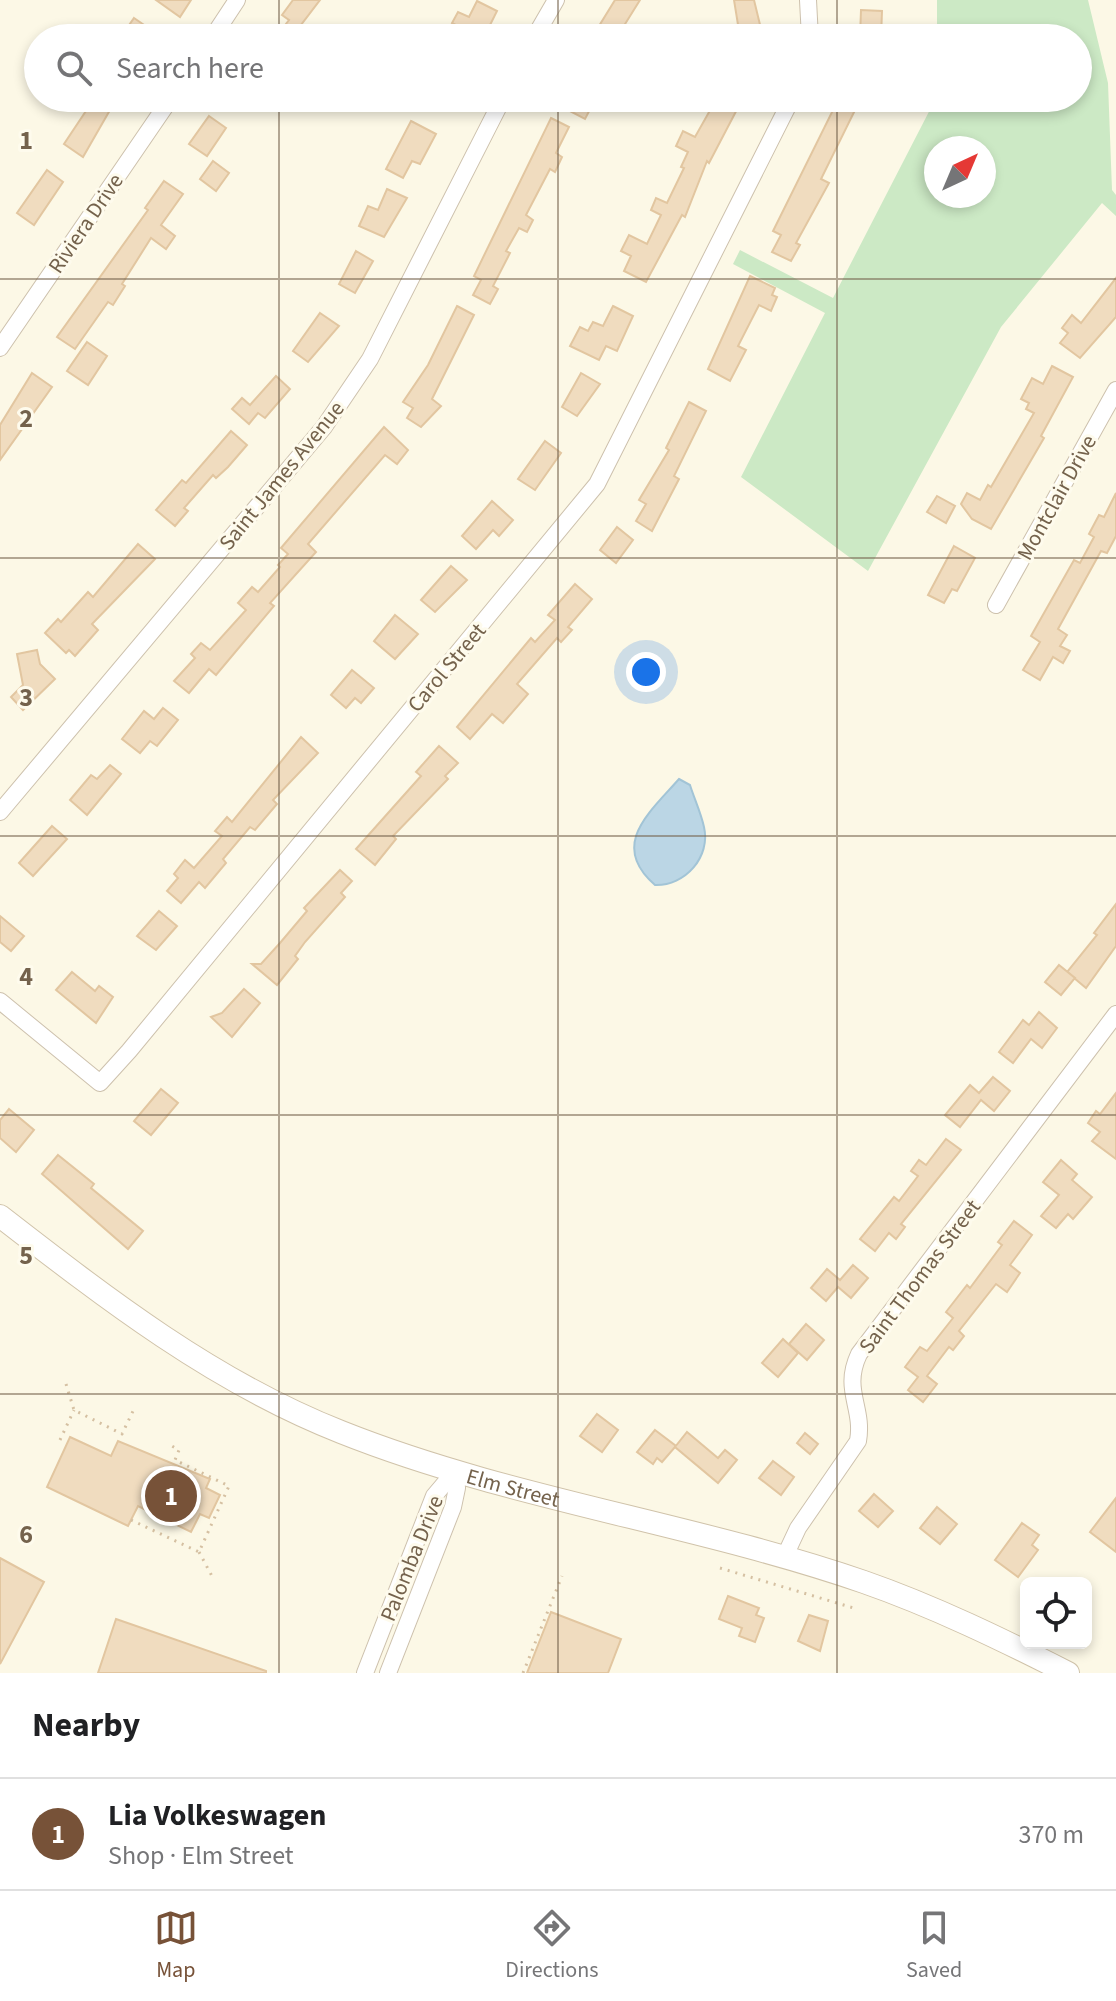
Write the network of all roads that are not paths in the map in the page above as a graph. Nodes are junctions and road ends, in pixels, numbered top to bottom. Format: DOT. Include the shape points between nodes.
graph roads {
  1 [pos="237,0"];
  2 [pos="556,0"];
  3 [pos="808,0"];
  4 [pos="221,24"];
  5 [pos="542,24"];
  6 [pos="809,24"];
  7 [pos="161,112"];
  8 [pos="496,112"];
  9 [pos="785,112"];
  10 [pos="0,348"];
  11 [pos="1116,390"];
  12 [pos="996,605"];
  13 [pos="0,812"];
  14 [pos="0,1001"];
  15 [pos="1116,1014"];
  16 [pos="0,1216"];
  17 [pos="456,1470"];
  18 [pos="784,1558"];
  19 [pos="365,1673"];
  20 [pos="388,1673"];
  21 [pos="1068,1673"];
  1 -- 4 [label="street"];
  2 -- 5 [label="street"];
  3 -- 6 [label="street"];
  7 -- 10 [label="street, Riviera Drive"];
  8 -- 13 [label="street, Saint James Avenue" via="370,359 324,427"];
  9 -- 14 [label="street, Carol Street" via="597,484 129,1051 100,1083"];
  11 -- 12 [label="street, Montclair Drive"];
  15 -- 18 [label="street, Saint Thomas Street" via="859,1354 851,1371 851,1396 861,1427 858,1441 798,1528"];
  16 -- 17 [label="main road, Elm Street" via="111,1302 223,1375 339,1432"];
  17 -- 18 [label="main road, Elm Street"];
  17 -- 19 [label="street, Palomba Drive" via="434,1496"];
  17 -- 20 [label="street, Palomba Drive" via="453,1507"];
  18 -- 21 [label="main road, Elm Street" via="867,1583"];
}
